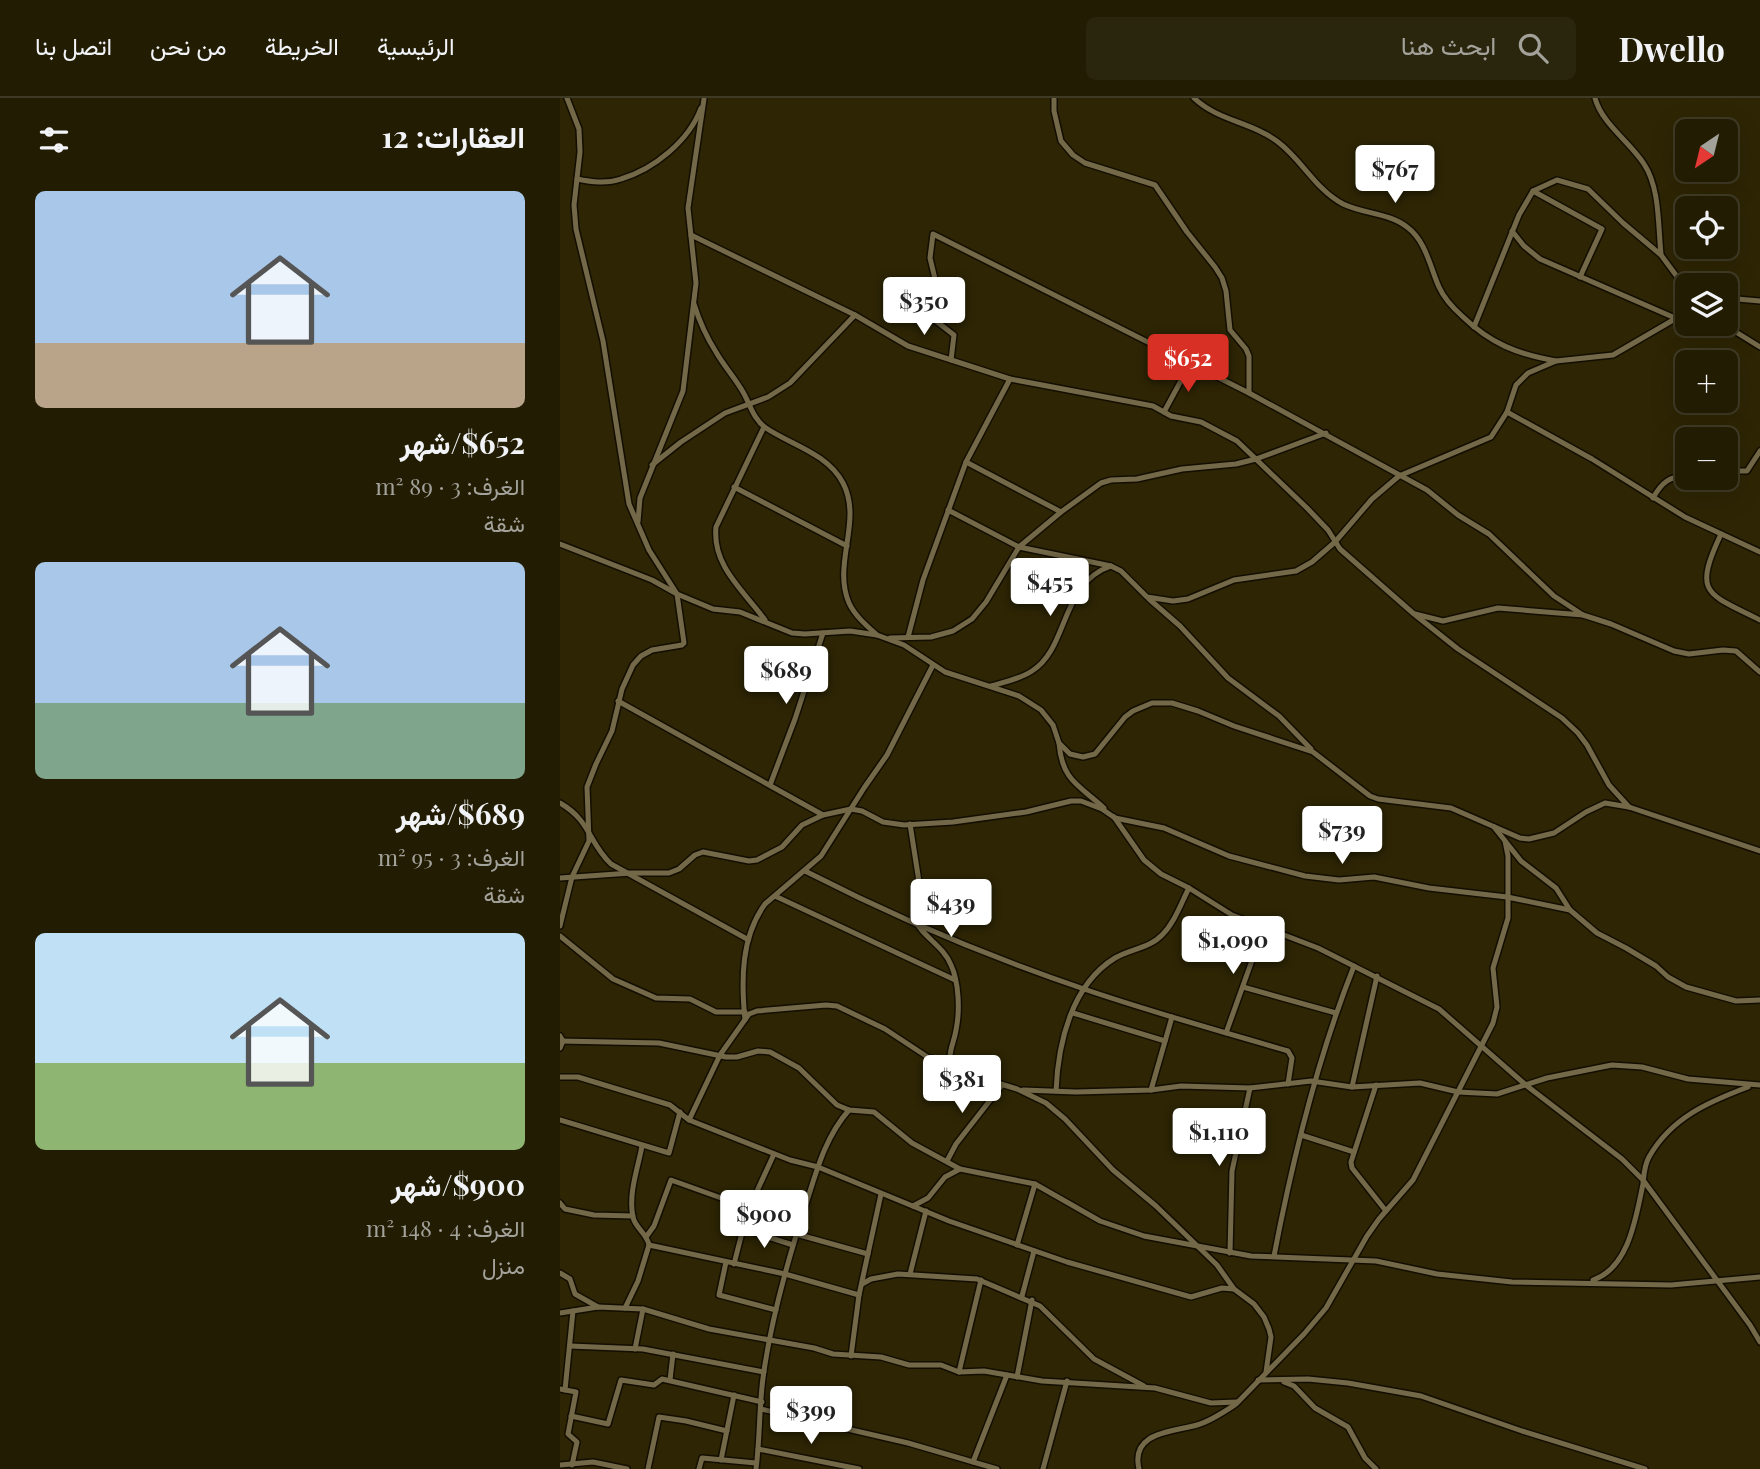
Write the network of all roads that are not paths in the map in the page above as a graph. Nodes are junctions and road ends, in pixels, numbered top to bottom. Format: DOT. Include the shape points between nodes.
graph roads {
  1 [pos="567,98"];
  2 [pos="704,98"];
  3 [pos="1054,98"];
  4 [pos="1194,98"];
  5 [pos="1595,98"];
  6 [pos="577,179"];
  7 [pos="1533,191"];
  8 [pos="1512,231"];
  9 [pos="691,235"];
  10 [pos="1661,255"];
  11 [pos="1675,274"];
  12 [pos="1580,277"];
  13 [pos="1738,299"];
  14 [pos="1760,301"];
  15 [pos="693,302"];
  16 [pos="855,315"];
  17 [pos="1675,317"];
  18 [pos="1474,327"];
  19 [pos="1738,333"];
  20 [pos="1760,347"];
  21 [pos="951,359"];
  22 [pos="1556,360"];
  23 [pos="1190,364"];
  24 [pos="1010,379"];
  25 [pos="1248,393"];
  26 [pos="748,403"];
  27 [pos="1164,412"];
  28 [pos="1507,412"];
  29 [pos="764,427"];
  30 [pos="1326,433"];
  31 [pos="1760,451"];
  32 [pos="1256,459"];
  33 [pos="966,462"];
  34 [pos="652,465"];
  35 [pos="1738,471"];
  36 [pos="1399,476"];
  37 [pos="1675,477"];
  38 [pos="734,488"];
  39 [pos="1653,498"];
  40 [pos="948,510"];
  41 [pos="1061,512"];
  42 [pos="639,526"];
  43 [pos="1720,534"];
  44 [pos="1335,542"];
  45 [pos="560,544"];
  46 [pos="846,546"];
  47 [pos="1019,547"];
  48 [pos="1760,552"];
  49 [pos="1111,566"];
  50 [pos="677,594"];
  51 [pos="1147,597"];
  52 [pos="1414,614"];
  53 [pos="1583,615"];
  54 [pos="1760,620"];
  55 [pos="765,621"];
  56 [pos="823,633"];
  57 [pos="877,635"];
  58 [pos="908,637"];
  59 [pos="887,638"];
  60 [pos="933,665"];
  61 [pos="1760,672"];
  62 [pos="991,685"];
  63 [pos="618,701"];
  64 [pos="1059,743"];
  65 [pos="1313,751"];
  66 [pos="770,786"];
  67 [pos="560,803"];
  68 [pos="1629,807"];
  69 [pos="850,809"];
  70 [pos="823,815"];
  71 [pos="1115,818"];
  72 [pos="911,824"];
  73 [pos="1492,825"];
  74 [pos="589,830"];
  75 [pos="1505,841"];
  76 [pos="1760,851"];
  77 [pos="805,872"];
  78 [pos="631,873"];
  79 [pos="572,877"];
  80 [pos="560,878"];
  81 [pos="1189,888"];
  82 [pos="775,896"];
  83 [pos="1507,897"];
  84 [pos="1570,910"];
  85 [pos="917,924"];
  86 [pos="560,926"];
  87 [pos="1264,927"];
  88 [pos="560,936"];
  89 [pos="747,939"];
  90 [pos="1354,966"];
  91 [pos="1377,976"];
  92 [pos="955,979"];
  93 [pos="1243,987"];
  94 [pos="1083,989"];
  95 [pos="1760,1000"];
  96 [pos="744,1012"];
  97 [pos="1073,1013"];
  98 [pos="1336,1013"];
  99 [pos="1172,1017"];
  100 [pos="745,1020"];
  101 [pos="1226,1033"];
  102 [pos="561,1039"];
  103 [pos="1166,1041"];
  104 [pos="1482,1047"];
  105 [pos="560,1048"];
  106 [pos="720,1055"];
  107 [pos="950,1062"];
  108 [pos="560,1077"];
  109 [pos="1316,1082"];
  110 [pos="1288,1084"];
  111 [pos="1002,1085"];
  112 [pos="1376,1085"];
  113 [pos="1757,1085"];
  114 [pos="1527,1086"];
  115 [pos="1352,1087"];
  116 [pos="1250,1088"];
  117 [pos="1017,1089"];
  118 [pos="1152,1090"];
  119 [pos="1056,1091"];
  120 [pos="1458,1092"];
  121 [pos="849,1110"];
  122 [pos="680,1112"];
  123 [pos="560,1120"];
  124 [pos="689,1120"];
  125 [pos="1301,1135"];
  126 [pos="642,1146"];
  127 [pos="1354,1152"];
  128 [pos="774,1154"];
  129 [pos="947,1161"];
  130 [pos="818,1167"];
  131 [pos="960,1169"];
  132 [pos="1643,1180"];
  133 [pos="1035,1184"];
  134 [pos="881,1194"];
  135 [pos="560,1203"];
  136 [pos="913,1206"];
  137 [pos="749,1208"];
  138 [pos="926,1211"];
  139 [pos="1386,1211"];
  140 [pos="633,1216"];
  141 [pos="743,1229"];
  142 [pos="796,1234"];
  143 [pos="646,1237"];
  144 [pos="649,1245"];
  145 [pos="793,1245"];
  146 [pos="1017,1245"];
  147 [pos="1195,1246"];
  148 [pos="1034,1251"];
  149 [pos="1230,1252"];
  150 [pos="868,1254"];
  151 [pos="1274,1256"];
  152 [pos="1354,1259"];
  153 [pos="726,1262"];
  154 [pos="734,1264"];
  155 [pos="560,1273"];
  156 [pos="785,1274"];
  157 [pos="910,1274"];
  158 [pos="1760,1274"];
  159 [pos="981,1280"];
  160 [pos="1717,1281"];
  161 [pos="1587,1282"];
  162 [pos="862,1284"];
  163 [pos="1234,1289"];
  164 [pos="859,1295"];
  165 [pos="1022,1296"];
  166 [pos="1032,1300"];
  167 [pos="598,1307"];
  168 [pos="625,1308"];
  169 [pos="643,1309"];
  170 [pos="776,1310"];
  171 [pos="573,1311"];
  172 [pos="560,1313"];
  173 [pos="769,1341"];
  174 [pos="1760,1342"];
  175 [pos="570,1346"];
  176 [pos="635,1349"];
  177 [pos="673,1354"];
  178 [pos="851,1356"];
  179 [pos="764,1372"];
  180 [pos="959,1372"];
  181 [pos="1266,1372"];
  182 [pos="1007,1375"];
  183 [pos="1017,1377"];
  184 [pos="670,1380"];
  185 [pos="1258,1380"];
  186 [pos="1277,1380"];
  187 [pos="1067,1381"];
  188 [pos="1147,1387"];
  189 [pos="563,1389"];
  190 [pos="734,1395"];
  191 [pos="1237,1402"];
  192 [pos="762,1406"];
  193 [pos="571,1416"];
  194 [pos="727,1431"];
  195 [pos="758,1449"];
  196 [pos="721,1460"];
  197 [pos="973,1462"];
  198 [pos="572,1465"];
  199 [pos="562,1466"];
  200 [pos="756,1466"];
  201 [pos="627,1469"];
  202 [pos="648,1469"];
  203 [pos="699,1469"];
  204 [pos="859,1469"];
  205 [pos="997,1469"];
  206 [pos="1043,1469"];
  207 [pos="1139,1469"];
  208 [pos="1376,1469"];
  209 [pos="1645,1469"];
  1 -- 6 [label="street" via="579,129"];
  2 -- 6 [label="street" via="676,147 640,171 619,180 595,183"];
  2 -- 9 [label="street" via="688,208"];
  3 -- 25 [label="street" via="1061,141 1073,155 1084,163 1155,185 1215,267 1226,291 1230,330 1249,356"];
  4 -- 18 [label="street" via="1222,117 1278,141 1324,191 1343,204 1389,217 1411,229 1427,253 1440,290"];
  5 -- 10 [label="street" via="1650,174"];
  6 -- 42 [label="street" via="576,229 603,341 629,504"];
  7 -- 8 [label="street"];
  7 -- 10 [label="street" via="1557,180 1588,189"];
  7 -- 12 [label="street" via="1602,229"];
  8 -- 12 [label="street" via="1540,258"];
  8 -- 18 [label="street"];
  9 -- 15 [label="street" via="696,283"];
  9 -- 16 [label="street"];
  10 -- 11 [label="street"];
  12 -- 17 [label="street"];
  13 -- 14 [label="street"];
  15 -- 26 [label="street" via="716,353"];
  15 -- 34 [label="street" via="683,391"];
  16 -- 21 [label="street" via="908,346"];
  16 -- 26 [label="street" via="790,383"];
  17 -- 22 [label="street" via="1613,355"];
  18 -- 22 [label="street" via="1503,346"];
  19 -- 20 [label="street"];
  21 -- 23 [label="street" via="954,335 930,312 936,283 930,258 933,234"];
  21 -- 24 [label="street"];
  22 -- 28 [label="street" via="1521,379"];
  23 -- 25 [label="street"];
  23 -- 27 [label="street"];
  24 -- 27 [label="street" via="1153,406"];
  24 -- 33 [label="street"];
  25 -- 30 [label="street"];
  26 -- 29 [label="street"];
  26 -- 34 [label="street" via="724,413"];
  27 -- 32 [label="street" via="1218,429"];
  28 -- 36 [label="street" via="1491,437"];
  28 -- 39 [label="street"];
  29 -- 38 [label="street"];
  29 -- 46 [label="street" via="807,450 842,481 850,503"];
  30 -- 32 [label="street"];
  30 -- 36 [label="street"];
  31 -- 35 [label="street" via="1747,471"];
  32 -- 41 [label="street" via="1111,480"];
  32 -- 44 [label="street"];
  33 -- 40 [label="street"];
  33 -- 41 [label="street"];
  34 -- 42 [label="street" via="640,498"];
  36 -- 44 [label="street"];
  36 -- 53 [label="street" via="1489,534 1553,596"];
  37 -- 39 [label="street" via="1664,482"];
  38 -- 46 [label="street"];
  38 -- 55 [label="street" via="716,527 716,550 725,570"];
  39 -- 43 [label="street"];
  40 -- 47 [label="street"];
  40 -- 58 [label="street"];
  41 -- 47 [label="street"];
  42 -- 50 [label="street"];
  43 -- 48 [label="street"];
  43 -- 54 [label="street" via="1706,570 1709,589"];
  44 -- 51 [label="street" via="1296,571 1234,580 1188,599"];
  44 -- 52 [label="street"];
  45 -- 50 [label="street"];
  46 -- 57 [label="street" via="843,568 849,603"];
  47 -- 49 [label="street"];
  47 -- 58 [label="street" via="972,619 953,631"];
  49 -- 51 [label="street"];
  49 -- 62 [label="street" via="1081,587 1040,665"];
  50 -- 55 [label="street" via="713,609"];
  50 -- 63 [label="street" via="683,644 641,656"];
  51 -- 65 [label="street" via="1228,678 1279,716"];
  52 -- 53 [label="street" via="1443,621 1498,608"];
  52 -- 68 [label="street" via="1562,718 1587,745 1609,785"];
  53 -- 61 [label="street" via="1674,651 1698,655 1736,651"];
  55 -- 56 [label="street" via="792,633"];
  56 -- 57 [label="street"];
  56 -- 66 [label="street"];
  57 -- 59 [label="street"];
  58 -- 59 [label="street"];
  59 -- 60 [label="street"];
  60 -- 62 [label="street"];
  60 -- 69 [label="street" via="887,755"];
  62 -- 64 [label="street" via="1041,710"];
  63 -- 66 [label="street"];
  63 -- 74 [label="street" via="612,731 587,787"];
  64 -- 65 [label="street" via="1070,754 1094,754 1133,710 1162,702"];
  64 -- 71 [label="street" via="1066,773"];
  65 -- 73 [label="street" via="1370,796 1451,808"];
  66 -- 70 [label="street"];
  67 -- 74 [label="street" via="575,812"];
  68 -- 73 [label="street" via="1595,806 1561,830 1539,838 1520,838"];
  68 -- 76 [label="street"];
  69 -- 70 [label="street"];
  69 -- 72 [label="street" via="894,825"];
  69 -- 77 [label="street" via="821,856"];
  70 -- 78 [label="street" via="802,825 782,847 758,860 703,852 670,873"];
  71 -- 72 [label="street" via="1093,805 1071,801 1026,812"];
  71 -- 81 [label="street" via="1152,868"];
  71 -- 83 [label="street" via="1164,828 1228,856 1305,877 1374,877"];
  72 -- 85 [label="street" via="920,888 914,910"];
  73 -- 75 [label="street"];
  74 -- 78 [label="street" via="602,855"];
  74 -- 79 [label="street" via="587,848"];
  75 -- 83 [label="street"];
  75 -- 84 [label="street" via="1521,861 1556,888"];
  77 -- 82 [label="street"];
  77 -- 85 [label="street"];
  78 -- 79 [label="street"];
  78 -- 89 [label="street"];
  79 -- 80 [label="street"];
  79 -- 86 [label="street"];
  81 -- 87 [label="street" via="1232,915"];
  81 -- 94 [label="street" via="1165,933 1154,943 1102,967"];
  82 -- 89 [label="street" via="758,913"];
  82 -- 92 [label="street"];
  83 -- 84 [label="street"];
  83 -- 104 [label="street" via="1508,918 1493,968 1497,1007"];
  84 -- 95 [label="street" via="1597,933 1686,987 1736,1001"];
  85 -- 92 [label="street" via="945,952"];
  85 -- 94 [label="street"];
  87 -- 90 [label="street"];
  87 -- 93 [label="street"];
  88 -- 96 [label="street" via="613,979 656,998 690,999 716,1012"];
  89 -- 96 [label="street"];
  90 -- 91 [label="street"];
  90 -- 98 [label="street"];
  91 -- 104 [label="street" via="1439,1009"];
  91 -- 115 [label="street"];
  92 -- 107 [label="street" via="957,1028"];
  93 -- 98 [label="street"];
  93 -- 101 [label="street"];
  94 -- 97 [label="street"];
  94 -- 99 [label="street"];
  96 -- 100 [label="street"];
  97 -- 103 [label="street"];
  97 -- 119 [label="street" via="1059,1058"];
  98 -- 109 [label="street"];
  99 -- 101 [label="street"];
  99 -- 103 [label="street"];
  100 -- 106 [label="street"];
  100 -- 107 [label="street" via="757,1011 834,1005 885,1029 929,1058"];
  101 -- 110 [label="street" via="1288,1051 1292,1058"];
  102 -- 105 [label="street"];
  102 -- 106 [label="street" via="659,1043"];
  103 -- 118 [label="street"];
  104 -- 114 [label="street"];
  104 -- 120 [label="street"];
  106 -- 121 [label="street" via="774,1053 800,1068 837,1105"];
  106 -- 124 [label="street"];
  107 -- 111 [label="street"];
  108 -- 122 [label="street" via="578,1077"];
  109 -- 110 [label="street"];
  109 -- 115 [label="street"];
  109 -- 125 [label="street"];
  110 -- 116 [label="street"];
  111 -- 117 [label="street"];
  111 -- 129 [label="street"];
  112 -- 115 [label="street"];
  112 -- 120 [label="street" via="1420,1083"];
  112 -- 127 [label="street"];
  113 -- 114 [label="street" via="1612,1065"];
  113 -- 132 [label="street" via="1684,1116 1649,1158"];
  114 -- 120 [label="street" via="1497,1094"];
  114 -- 132 [label="street"];
  116 -- 118 [label="street"];
  116 -- 149 [label="street" via="1232,1171"];
  117 -- 119 [label="street"];
  117 -- 147 [label="street" via="1041,1099 1065,1119"];
  118 -- 119 [label="street"];
  120 -- 139 [label="street" via="1413,1180"];
  121 -- 129 [label="street" via="874,1112 912,1143"];
  121 -- 130 [label="street" via="834,1128"];
  122 -- 124 [label="street"];
  122 -- 126 [label="street" via="671,1152"];
  123 -- 126 [label="street"];
  124 -- 128 [label="street"];
  125 -- 127 [label="street"];
  125 -- 151 [label="street"];
  126 -- 140 [label="street" via="633,1188"];
  127 -- 139 [label="street" via="1352,1168"];
  128 -- 130 [label="street"];
  128 -- 137 [label="street"];
  129 -- 131 [label="street"];
  130 -- 134 [label="street"];
  130 -- 142 [label="street"];
  131 -- 133 [label="street"];
  131 -- 136 [label="street"];
  132 -- 160 [label="street"];
  132 -- 161 [label="street" via="1621,1257 1608,1273"];
  133 -- 146 [label="street"];
  133 -- 147 [label="street" via="1100,1221"];
  134 -- 136 [label="street"];
  134 -- 150 [label="street"];
  135 -- 140 [label="street" via="585,1214"];
  136 -- 138 [label="street"];
  137 -- 141 [label="street"];
  137 -- 143 [label="street" via="671,1180"];
  138 -- 146 [label="street"];
  138 -- 157 [label="street"];
  139 -- 152 [label="street"];
  140 -- 143 [label="street"];
  141 -- 145 [label="street"];
  141 -- 154 [label="street"];
  142 -- 145 [label="street"];
  142 -- 150 [label="street"];
  143 -- 144 [label="street"];
  144 -- 153 [label="street"];
  144 -- 168 [label="street"];
  145 -- 156 [label="street"];
  146 -- 148 [label="street"];
  147 -- 149 [label="street"];
  147 -- 163 [label="street"];
  148 -- 163 [label="street" via="1184,1295"];
  148 -- 165 [label="street"];
  149 -- 151 [label="street"];
  150 -- 162 [label="street"];
  151 -- 152 [label="street"];
  152 -- 161 [label="street" via="1499,1281"];
  152 -- 181 [label="street" via="1326,1308"];
  153 -- 154 [label="street"];
  153 -- 170 [label="street" via="719,1295"];
  154 -- 156 [label="street"];
  155 -- 167 [label="street" via="569,1276 575,1294"];
  156 -- 164 [label="street"];
  156 -- 170 [label="street"];
  157 -- 159 [label="street"];
  157 -- 162 [label="street"];
  158 -- 160 [label="street"];
  159 -- 165 [label="street"];
  159 -- 180 [label="street"];
  160 -- 161 [label="street" via="1671,1285"];
  160 -- 174 [label="street"];
  162 -- 164 [label="street"];
  163 -- 181 [label="street" via="1254,1304 1269,1329"];
  164 -- 178 [label="street"];
  165 -- 166 [label="street"];
  166 -- 183 [label="street"];
  166 -- 188 [label="street" via="1094,1359"];
  167 -- 168 [label="street"];
  167 -- 171 [label="street"];
  168 -- 169 [label="street"];
  169 -- 173 [label="street"];
  169 -- 176 [label="street"];
  170 -- 173 [label="street"];
  171 -- 172 [label="street"];
  171 -- 175 [label="street"];
  173 -- 178 [label="street"];
  173 -- 179 [label="street"];
  175 -- 176 [label="street"];
  175 -- 189 [label="street"];
  176 -- 177 [label="street"];
  177 -- 179 [label="street"];
  177 -- 184 [label="street"];
  178 -- 180 [label="street" via="881,1356"];
  179 -- 192 [label="street"];
  180 -- 182 [label="street"];
  181 -- 185 [label="street"];
  182 -- 183 [label="street"];
  182 -- 197 [label="street"];
  183 -- 187 [label="street"];
  184 -- 190 [label="street"];
  184 -- 193 [label="street" via="660,1379 654,1385 620,1381 608,1424"];
  185 -- 186 [label="street"];
  185 -- 191 [label="street"];
  186 -- 208 [label="street" via="1290,1383 1315,1408 1348,1427"];
  186 -- 209 [label="street" via="1348,1383 1421,1396"];
  187 -- 188 [label="street"];
  187 -- 206 [label="street"];
  188 -- 191 [label="street" via="1211,1403"];
  189 -- 193 [label="street" via="576,1392"];
  190 -- 192 [label="street"];
  190 -- 194 [label="street"];
  191 -- 207 [label="street" via="1208,1421 1149,1438 1138,1456"];
  192 -- 195 [label="street"];
  192 -- 197 [label="street"];
  193 -- 198 [label="street" via="568,1434 578,1444"];
  194 -- 196 [label="street"];
  194 -- 202 [label="street" via="659,1417"];
  195 -- 200 [label="street"];
  195 -- 204 [label="street"];
  196 -- 200 [label="street"];
  196 -- 203 [label="street" via="702,1458"];
  197 -- 205 [label="street"];
  198 -- 199 [label="street"];
  198 -- 201 [label="street" via="593,1462"];
}
